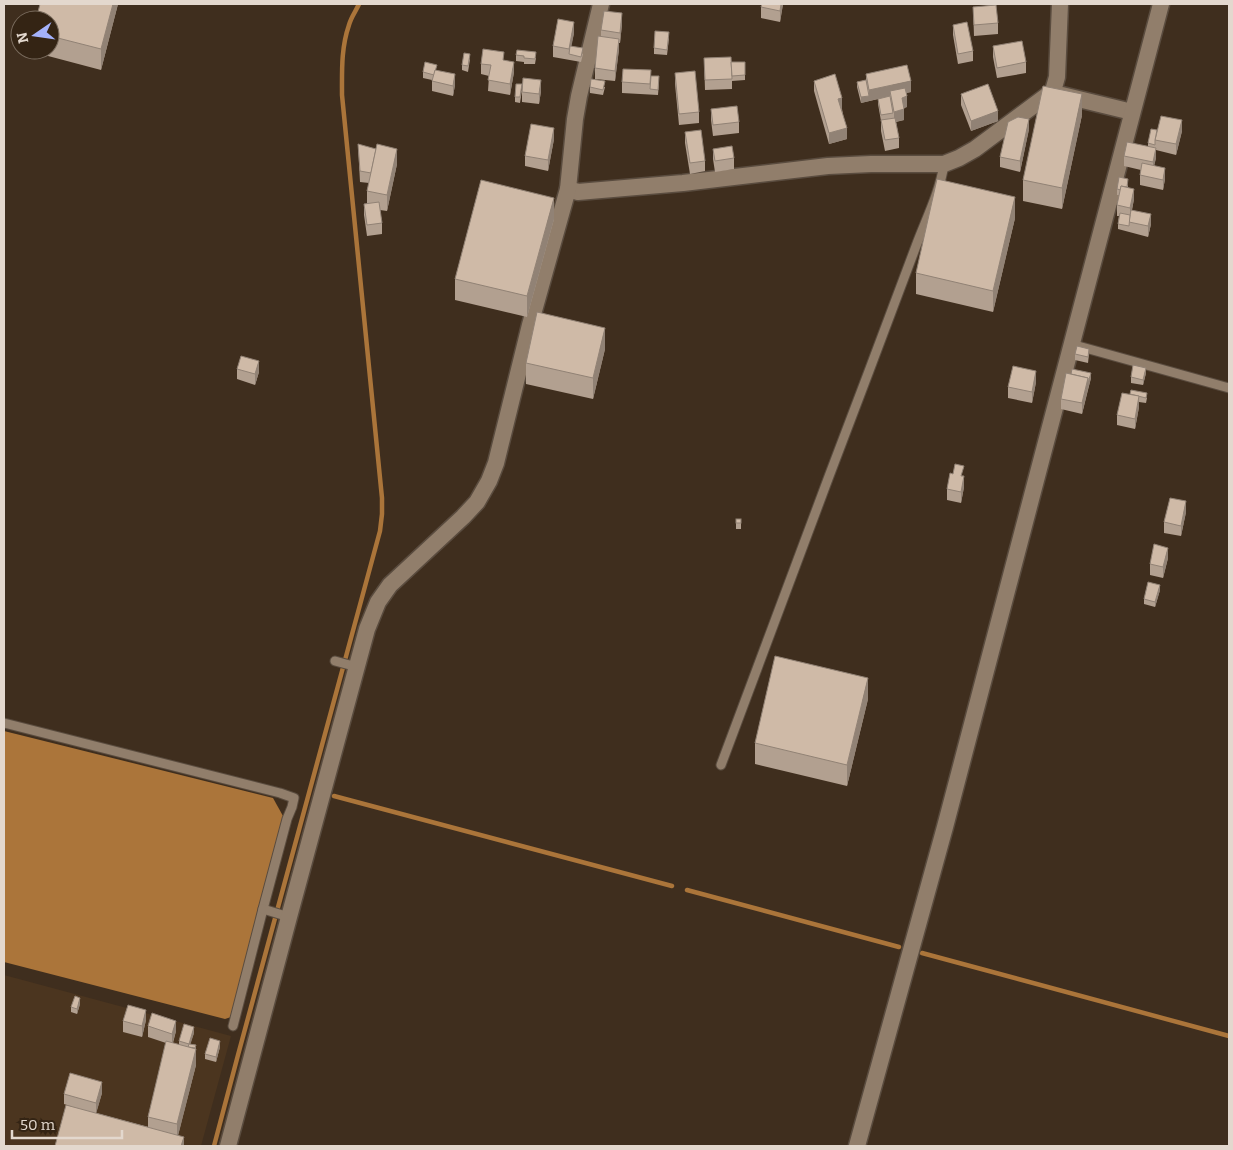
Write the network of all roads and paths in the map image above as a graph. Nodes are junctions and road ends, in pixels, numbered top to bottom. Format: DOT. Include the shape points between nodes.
graph roads {
  1 [pos="601,4"];
  2 [pos="1060,4"];
  3 [pos="1161,4"];
  4 [pos="1053,91"];
  5 [pos="1132,112"];
  6 [pos="944,164"];
  7 [pos="568,190"];
  8 [pos="1071,344"];
  9 [pos="1229,388"];
  10 [pos="337,661"];
  11 [pos="354,666"];
  12 [pos="4,723"];
  13 [pos="721,765"];
  14 [pos="265,910"];
  15 [pos="285,916"];
  16 [pos="233,1026"];
  17 [pos="228,1146"];
  18 [pos="857,1146"];
  1 -- 7 [label="street" via="579,96"];
  2 -- 4 [label="street" via="1057,77"];
  3 -- 5 [label="street"];
  4 -- 5 [label="street"];
  4 -- 6 [label="street" via="976,148"];
  5 -- 8 [label="street"];
  6 -- 7 [label="street" via="828,166 645,188"];
  6 -- 13 [label="lane" via="925,226"];
  7 -- 11 [label="street" via="489,481 477,502 463,517 390,585 378,602"];
  8 -- 9 [label="lane"];
  8 -- 18 [label="street" via="945,827"];
  10 -- 11 [label="lane"];
  11 -- 15 [label="street"];
  12 -- 14 [label="lane" via="294,798"];
  14 -- 15 [label="lane"];
  14 -- 16 [label="lane"];
  15 -- 17 [label="street"];
}
